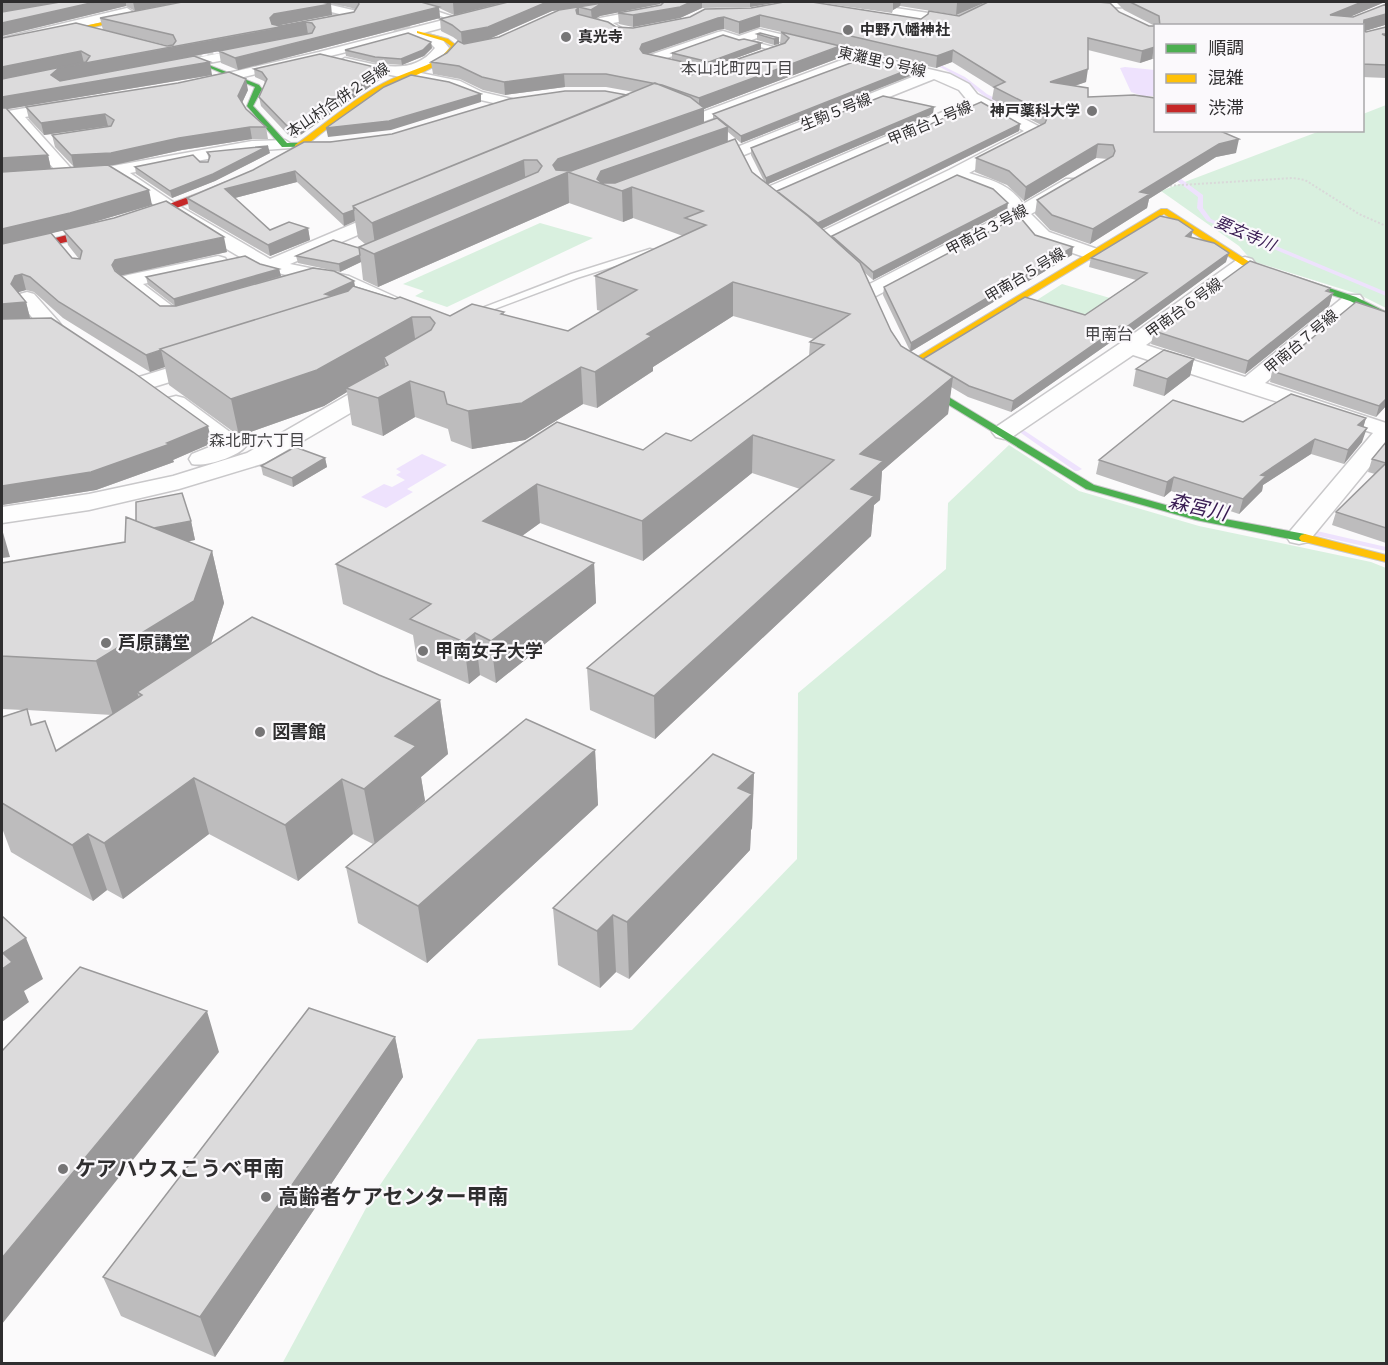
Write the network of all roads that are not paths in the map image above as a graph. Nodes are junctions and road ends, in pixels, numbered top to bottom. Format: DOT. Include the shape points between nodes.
graph roads {
  1 [pos="155,2"];
  2 [pos="178,2"];
  3 [pos="205,2"];
  4 [pos="305,2"];
  5 [pos="525,2"];
  6 [pos="641,2"];
  7 [pos="646,2"];
  8 [pos="880,2"];
  9 [pos="919,2"];
  10 [pos="999,2"];
  11 [pos="1131,2"];
  12 [pos="1110,7"];
  13 [pos="599,9"];
  14 [pos="127,12"];
  15 [pos="433,12"];
  16 [pos="901,12"];
  17 [pos="852,14"];
  18 [pos="458,20"];
  19 [pos="747,24"];
  20 [pos="920,24"];
  21 [pos="381,25"];
  22 [pos="588,25"];
  23 [pos="613,28"];
  24 [pos="74,30"];
  25 [pos="417,31"];
  26 [pos="644,31"];
  27 [pos="309,33"];
  28 [pos="759,33"];
  29 [pos="260,35"];
  30 [pos="106,37"];
  31 [pos="2,40"];
  32 [pos="740,40"];
  33 [pos="278,45"];
  34 [pos="159,55"];
  35 [pos="781,55"];
  36 [pos="321,57"];
  37 [pos="863,57"];
  38 [pos="756,58"];
  39 [pos="198,61"];
  40 [pos="805,66"];
  41 [pos="151,70"];
  42 [pos="827,71"];
  43 [pos="935,74"];
  44 [pos="407,75"];
  45 [pos="237,76"];
  46 [pos="194,85"];
  47 [pos="679,85"];
  48 [pos="512,101"];
  49 [pos="981,101"];
  50 [pos="85,103"];
  51 [pos="485,109"];
  52 [pos="680,112"];
  53 [pos="8,115"];
  54 [pos="697,119"];
  55 [pos="714,131"];
  56 [pos="42,134"];
  57 [pos="62,139"];
  58 [pos="356,143"];
  59 [pos="289,149"];
  60 [pos="738,157"];
  61 [pos="114,172"];
  62 [pos="80,174"];
  63 [pos="955,174"];
  64 [pos="49,175"];
  65 [pos="1085,175"];
  66 [pos="244,176"];
  67 [pos="761,196"];
  68 [pos="409,207"];
  69 [pos="170,208"];
  70 [pos="1020,213"];
  71 [pos="57,242"];
  72 [pos="815,242"];
  73 [pos="664,246"];
  74 [pos="2,253"];
  75 [pos="67,253"];
  76 [pos="1093,254"];
  77 [pos="249,255"];
  78 [pos="1245,263"];
  79 [pos="269,266"];
  80 [pos="363,270"];
  81 [pos="316,275"];
  82 [pos="342,280"];
  83 [pos="272,287"];
  84 [pos="866,291"];
  85 [pos="27,298"];
  86 [pos="1353,299"];
  87 [pos="194,309"];
  88 [pos="412,312"];
  89 [pos="1386,315"];
  90 [pos="463,317"];
  91 [pos="21,327"];
  92 [pos="1130,347"];
  93 [pos="225,358"];
  94 [pos="406,371"];
  95 [pos="1249,385"];
  96 [pos="1004,432"];
  97 [pos="1386,432"];
  98 [pos="89,502"];
  99 [pos="2,515"];
  100 [pos="1299,536"];
  101 [pos="1386,559"];
  1 -- 31 [label="street" via="52,21"];
  2 -- 14 [label="street"];
  3 -- 24 [label="street"];
  4 -- 27 [label="street" via="353,14 354,24"];
  5 -- 18 [label="street"];
  6 -- 13 [label="street"];
  7 -- 23 [label="street" via="664,10 600,22"];
  8 -- 16 [label="street" via="869,8"];
  9 -- 16 [label="street"];
  10 -- 16 [label="street" via="957,21"];
  11 -- 12 [label="street"];
  14 -- 31 [label="street"];
  15 -- 18 [label="lane"];
  17 -- 20 [label="street"];
  18 -- 25 [label="street"];
  19 -- 28 [label="street, 東灘里９号線" via="759,27 763,31"];
  21 -- 25 [label="street"];
  22 -- 23 [label="lane"];
  23 -- 26 [label="street" via="621,33"];
  24 -- 30 [label="street"];
  24 -- 31 [label="street"];
  25 -- 36 [label="street"];
  25 -- 44 [label="street" via="442,48 440,54"];
  25 -- 44 [label="street, 本山村合併２号線" via="454,46 452,54 443,61"];
  25 -- 44 [label="street" via="451,34 461,41 465,54 455,61"];
  28 -- 32 [label="street"];
  28 -- 37 [label="street, 東灘里９号線"];
  29 -- 34 [label="street"];
  32 -- 35 [label="lane"];
  32 -- 47 [label="street" via="723,35 649,60 714,72"];
  33 -- 39 [label="street"];
  35 -- 38 [label="street"];
  36 -- 44 [label="street"];
  36 -- 45 [label="street"];
  37 -- 42 [label="street"];
  37 -- 43 [label="street, 東灘里９号線"];
  39 -- 41 [label="street"];
  39 -- 45 [label="street"];
  40 -- 42 [label="street"];
  42 -- 54 [label="street"];
  43 -- 49 [label="street, 東灘里９号線" via="964,87"];
  43 -- 60 [label="street, 生駒５号線"];
  44 -- 48 [label="street"];
  44 -- 59 [label="street, 本山村合併２号線" via="371,94"];
  45 -- 46 [label="street"];
  45 -- 59 [label="street" via="259,89 250,106"];
  48 -- 51 [label="street"];
  49 -- 63 [label="street, 甲南台１号線" via="1036,131"];
  49 -- 67 [label="street, 甲南台１号線"];
  50 -- 53 [label="street"];
  52 -- 54 [label="street"];
  53 -- 56 [label="street"];
  54 -- 55 [label="street"];
  56 -- 57 [label="street"];
  56 -- 62 [label="street"];
  58 -- 59 [label="street"];
  59 -- 61 [label="street" via="252,146 201,160"];
  61 -- 62 [label="street"];
  61 -- 69 [label="street" via="147,189"];
  62 -- 64 [label="street"];
  63 -- 70 [label="street" via="996,187 1010,197"];
  63 -- 72 [label="street, 甲南台１号線"];
  65 -- 70 [label="street, 甲南台３号線"];
  66 -- 69 [label="street"];
  68 -- 79 [label="street"];
  69 -- 71 [label="street"];
  69 -- 77 [label="street"];
  70 -- 76 [label="street" via="1042,236"];
  70 -- 84 [label="street, 甲南台３号線"];
  71 -- 74 [label="street"];
  71 -- 75 [label="lane"];
  73 -- 90 [label="lane"];
  76 -- 78 [label="street, 甲南台５号線" via="1164,211"];
  76 -- 96 [label="street, 甲南台５号線" via="901,362 909,376"];
  77 -- 79 [label="street"];
  77 -- 87 [label="street" via="128,281 172,315"];
  78 -- 86 [label="street"];
  78 -- 92 [label="street, 甲南台６号線"];
  79 -- 81 [label="street"];
  80 -- 82 [label="street"];
  81 -- 82 [label="street"];
  81 -- 83 [label="street"];
  82 -- 88 [label="street"];
  85 -- 91 [label="street" via="61,328"];
  86 -- 89 [label="street"];
  86 -- 95 [label="street, 甲南台７号線"];
  92 -- 95 [label="street"];
  92 -- 96 [label="street, 甲南台６号線"];
  93 -- 98 [label="street" via="138,376 234,446"];
  94 -- 98 [label="street" via="256,458 179,482"];
  95 -- 97 [label="street"];
  96 -- 100 [label="street" via="1090,487 1196,518"];
  97 -- 100 [label="street"];
  98 -- 99 [label="street"];
  100 -- 101 [label="street"];
}
